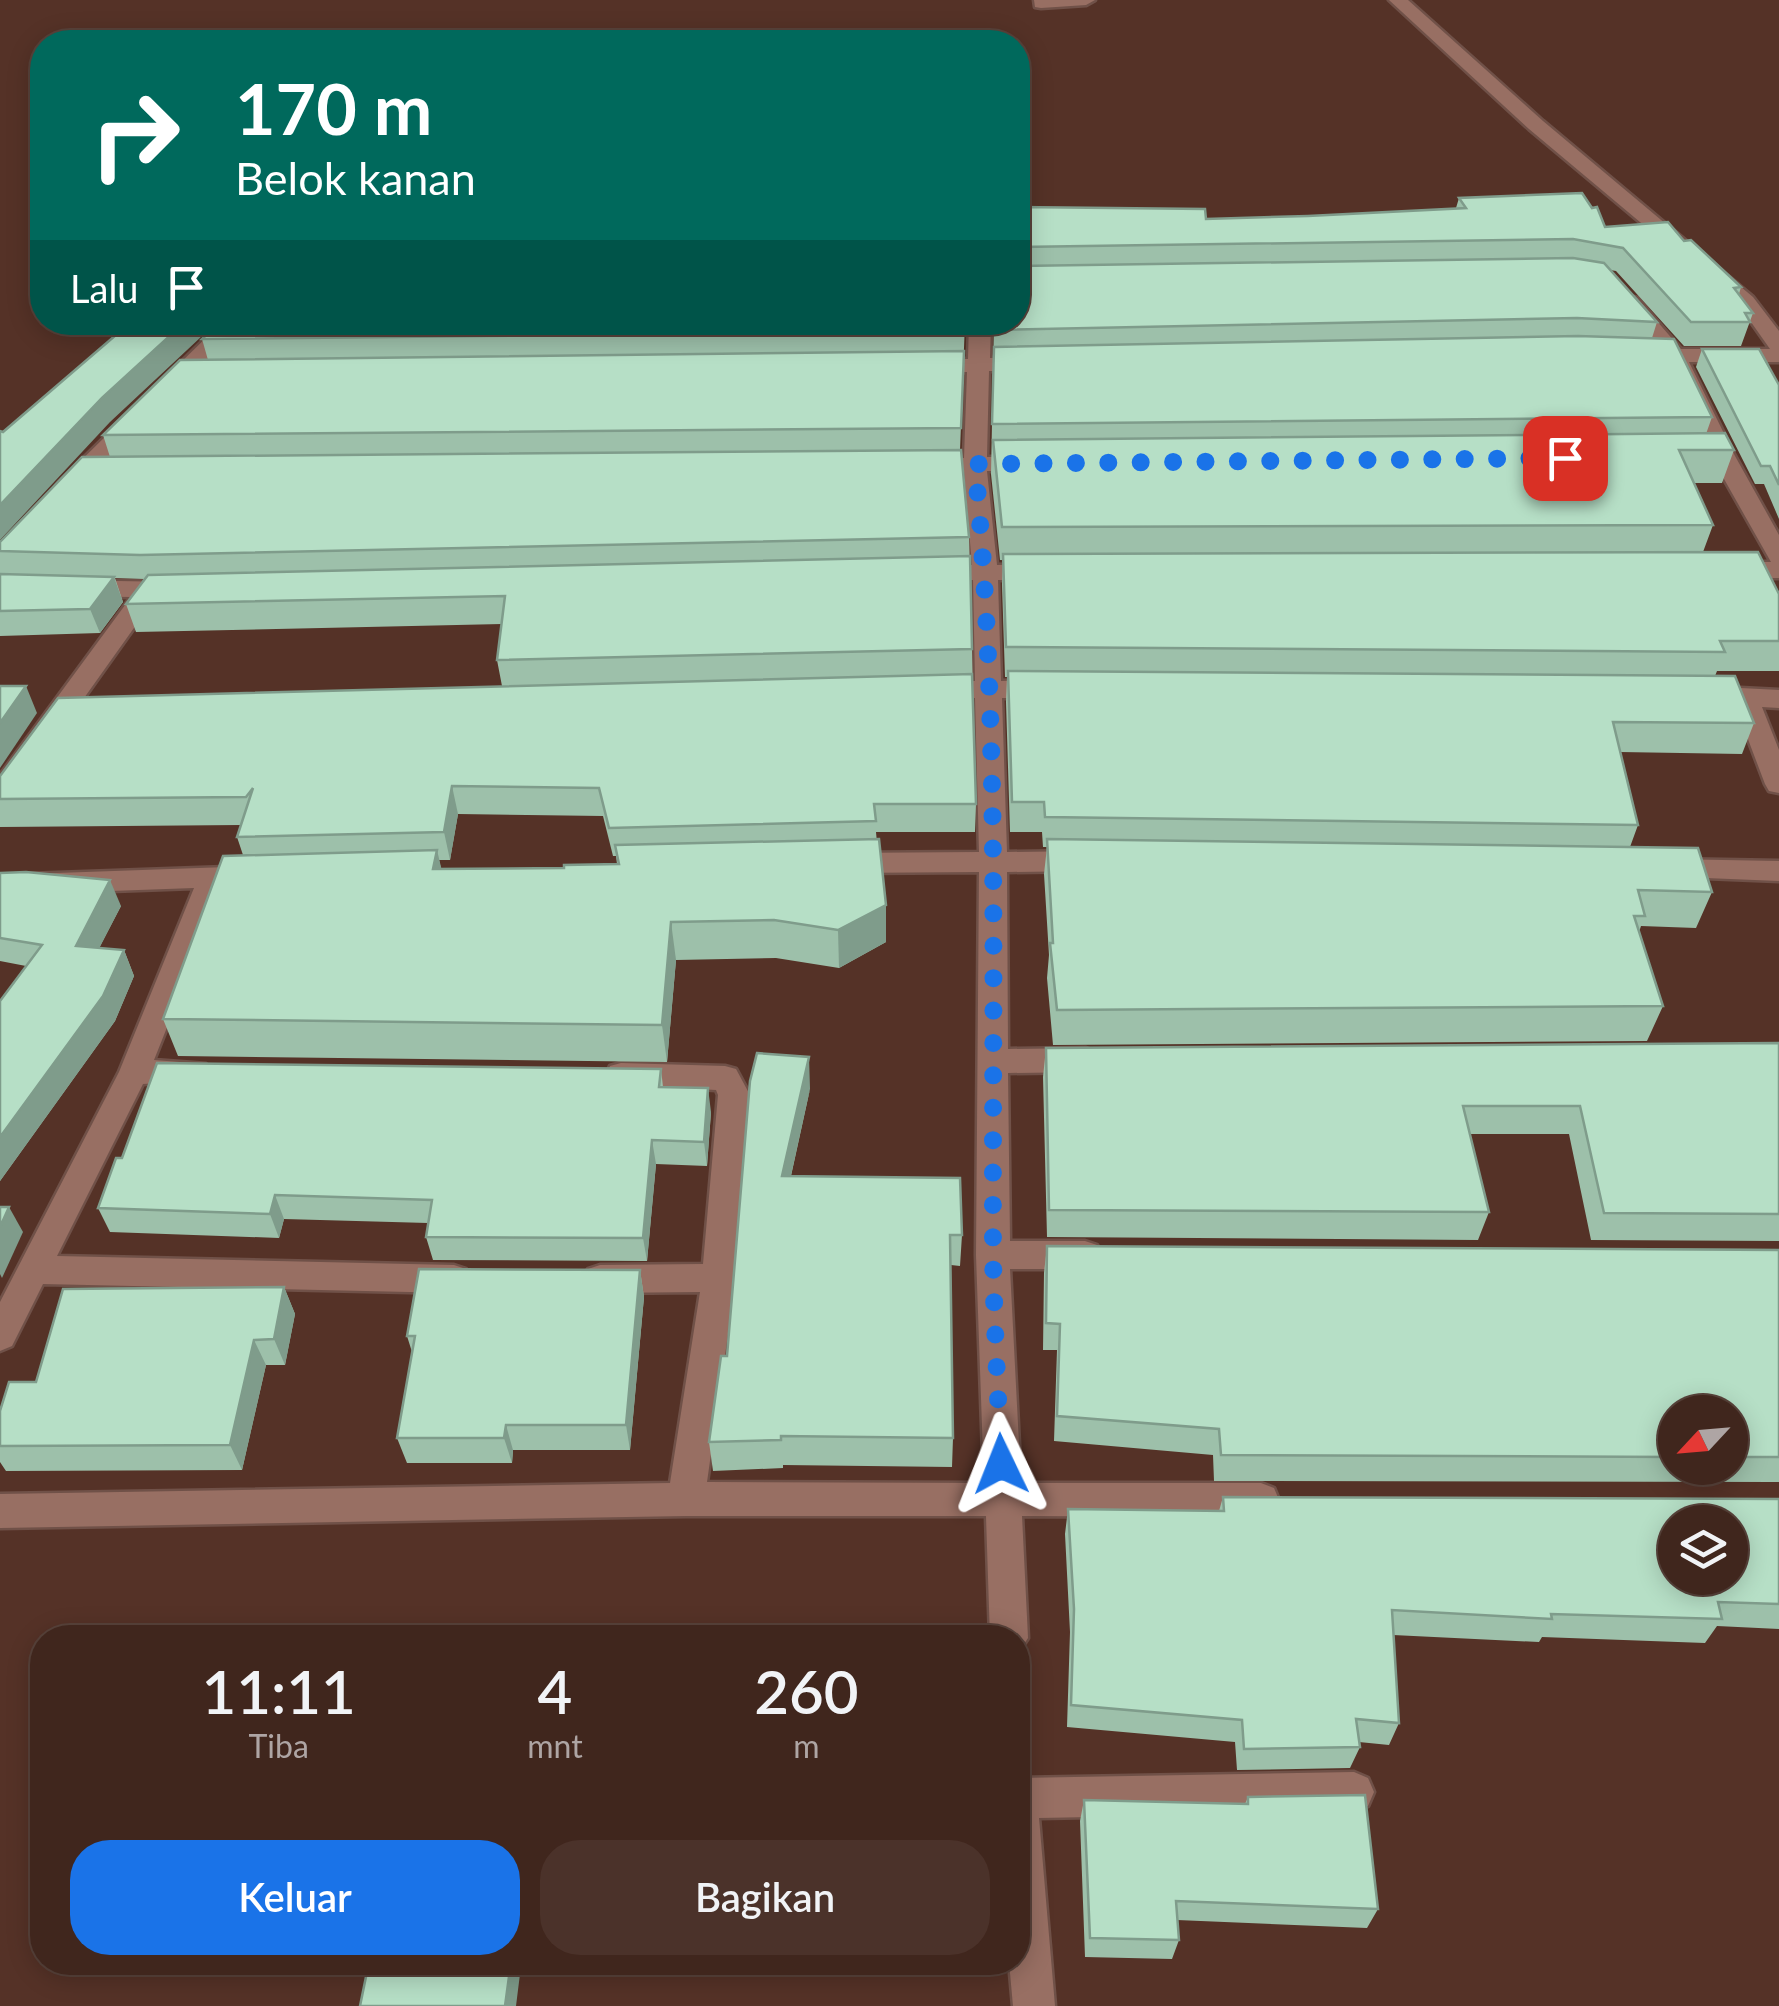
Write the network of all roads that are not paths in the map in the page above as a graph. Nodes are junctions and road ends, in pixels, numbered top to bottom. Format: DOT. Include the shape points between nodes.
graph roads {
  1 [pos="1086,0"];
  2 [pos="1398,0"];
  3 [pos="1041,3"];
  4 [pos="1621,290"];
  5 [pos="222,335"];
  6 [pos="980,335"];
  7 [pos="1779,346"];
  8 [pos="1623,355"];
  9 [pos="1779,355"];
  10 [pos="1676,357"];
  11 [pos="1058,364"];
  12 [pos="979,365"];
  13 [pos="899,366"];
  14 [pos="219,373"];
  15 [pos="179,374"];
  16 [pos="975,464"];
  17 [pos="1054,464"];
  18 [pos="895,465"];
  19 [pos="81,471"];
  20 [pos="121,471"];
  21 [pos="54,500"];
  22 [pos="1779,557"];
  23 [pos="1700,570"];
  24 [pos="1779,570"];
  25 [pos="985,572"];
  26 [pos="1064,572"];
  27 [pos="905,574"];
  28 [pos="0,587"];
  29 [pos="208,590"];
  30 [pos="148,591"];
  31 [pos="987,688"];
  32 [pos="1066,689"];
  33 [pos="908,690"];
  34 [pos="1684,695"];
  35 [pos="1744,695"];
  36 [pos="1779,700"];
  37 [pos="102,710"];
  38 [pos="62,711"];
  39 [pos="1779,784"];
  40 [pos="0,795"];
  41 [pos="994,860"];
  42 [pos="1111,862"];
  43 [pos="818,864"];
  44 [pos="1642,869"];
  45 [pos="1779,871"];
  46 [pos="291,876"];
  47 [pos="213,877"];
  48 [pos="0,885"];
  49 [pos="1113,1060"];
  50 [pos="994,1061"];
  51 [pos="134,1072"];
  52 [pos="231,1073"];
  53 [pos="600,1075"];
  54 [pos="993,1255"];
  55 [pos="1111,1256"];
  56 [pos="32,1270"];
  57 [pos="720,1278"];
  58 [pos="480,1280"];
  59 [pos="575,1280"];
  60 [pos="0,1336"];
  61 [pos="686,1498"];
  62 [pos="1002,1499"];
  63 [pos="1301,1500"];
  64 [pos="0,1512"];
  65 [pos="1008,1625"];
  66 [pos="1354,1792"];
  67 [pos="1030,1798"];
  68 [pos="1030,1957"];
  69 [pos="1034,2006"];
  1 -- 3 [label="street"];
  2 -- 7 [label="street" via="1746,301"];
  4 -- 10 [label="street"];
  5 -- 15 [label="street"];
  6 -- 12 [label="street"];
  8 -- 10 [label="street"];
  9 -- 10 [label="street"];
  10 -- 22 [label="street" via="1713,456"];
  11 -- 12 [label="street"];
  12 -- 13 [label="street"];
  12 -- 16 [label="street"];
  14 -- 15 [label="street"];
  15 -- 19 [label="street"];
  16 -- 17 [label="street"];
  16 -- 18 [label="street"];
  16 -- 25 [label="street"];
  19 -- 20 [label="street"];
  19 -- 21 [label="street"];
  23 -- 24 [label="street"];
  25 -- 26 [label="street"];
  25 -- 27 [label="street"];
  25 -- 31 [label="street"];
  28 -- 30 [label="street"];
  29 -- 30 [label="street"];
  30 -- 38 [label="street"];
  31 -- 32 [label="street"];
  31 -- 33 [label="street"];
  31 -- 41 [label="street"];
  34 -- 35 [label="street"];
  35 -- 36 [label="street"];
  35 -- 39 [label="street"];
  37 -- 38 [label="street"];
  38 -- 40 [label="street"];
  41 -- 42 [label="street"];
  41 -- 43 [label="street"];
  41 -- 50 [label="street"];
  44 -- 45 [label="street"];
  46 -- 47 [label="street"];
  47 -- 48 [label="street"];
  47 -- 51 [label="street"];
  49 -- 50 [label="street"];
  50 -- 54 [label="street"];
  51 -- 52 [label="street"];
  51 -- 56 [label="street"];
  53 -- 57 [label="street" via="725,1078 734,1095"];
  54 -- 55 [label="street"];
  54 -- 62 [label="street"];
  56 -- 58 [label="street"];
  56 -- 60 [label="street"];
  57 -- 59 [label="street"];
  57 -- 61 [label="street"];
  61 -- 62 [label="street"];
  61 -- 64 [label="street"];
  62 -- 63 [label="street"];
  62 -- 65 [label="street"];
  66 -- 67 [label="street"];
  68 -- 69 [label="street"];
}
